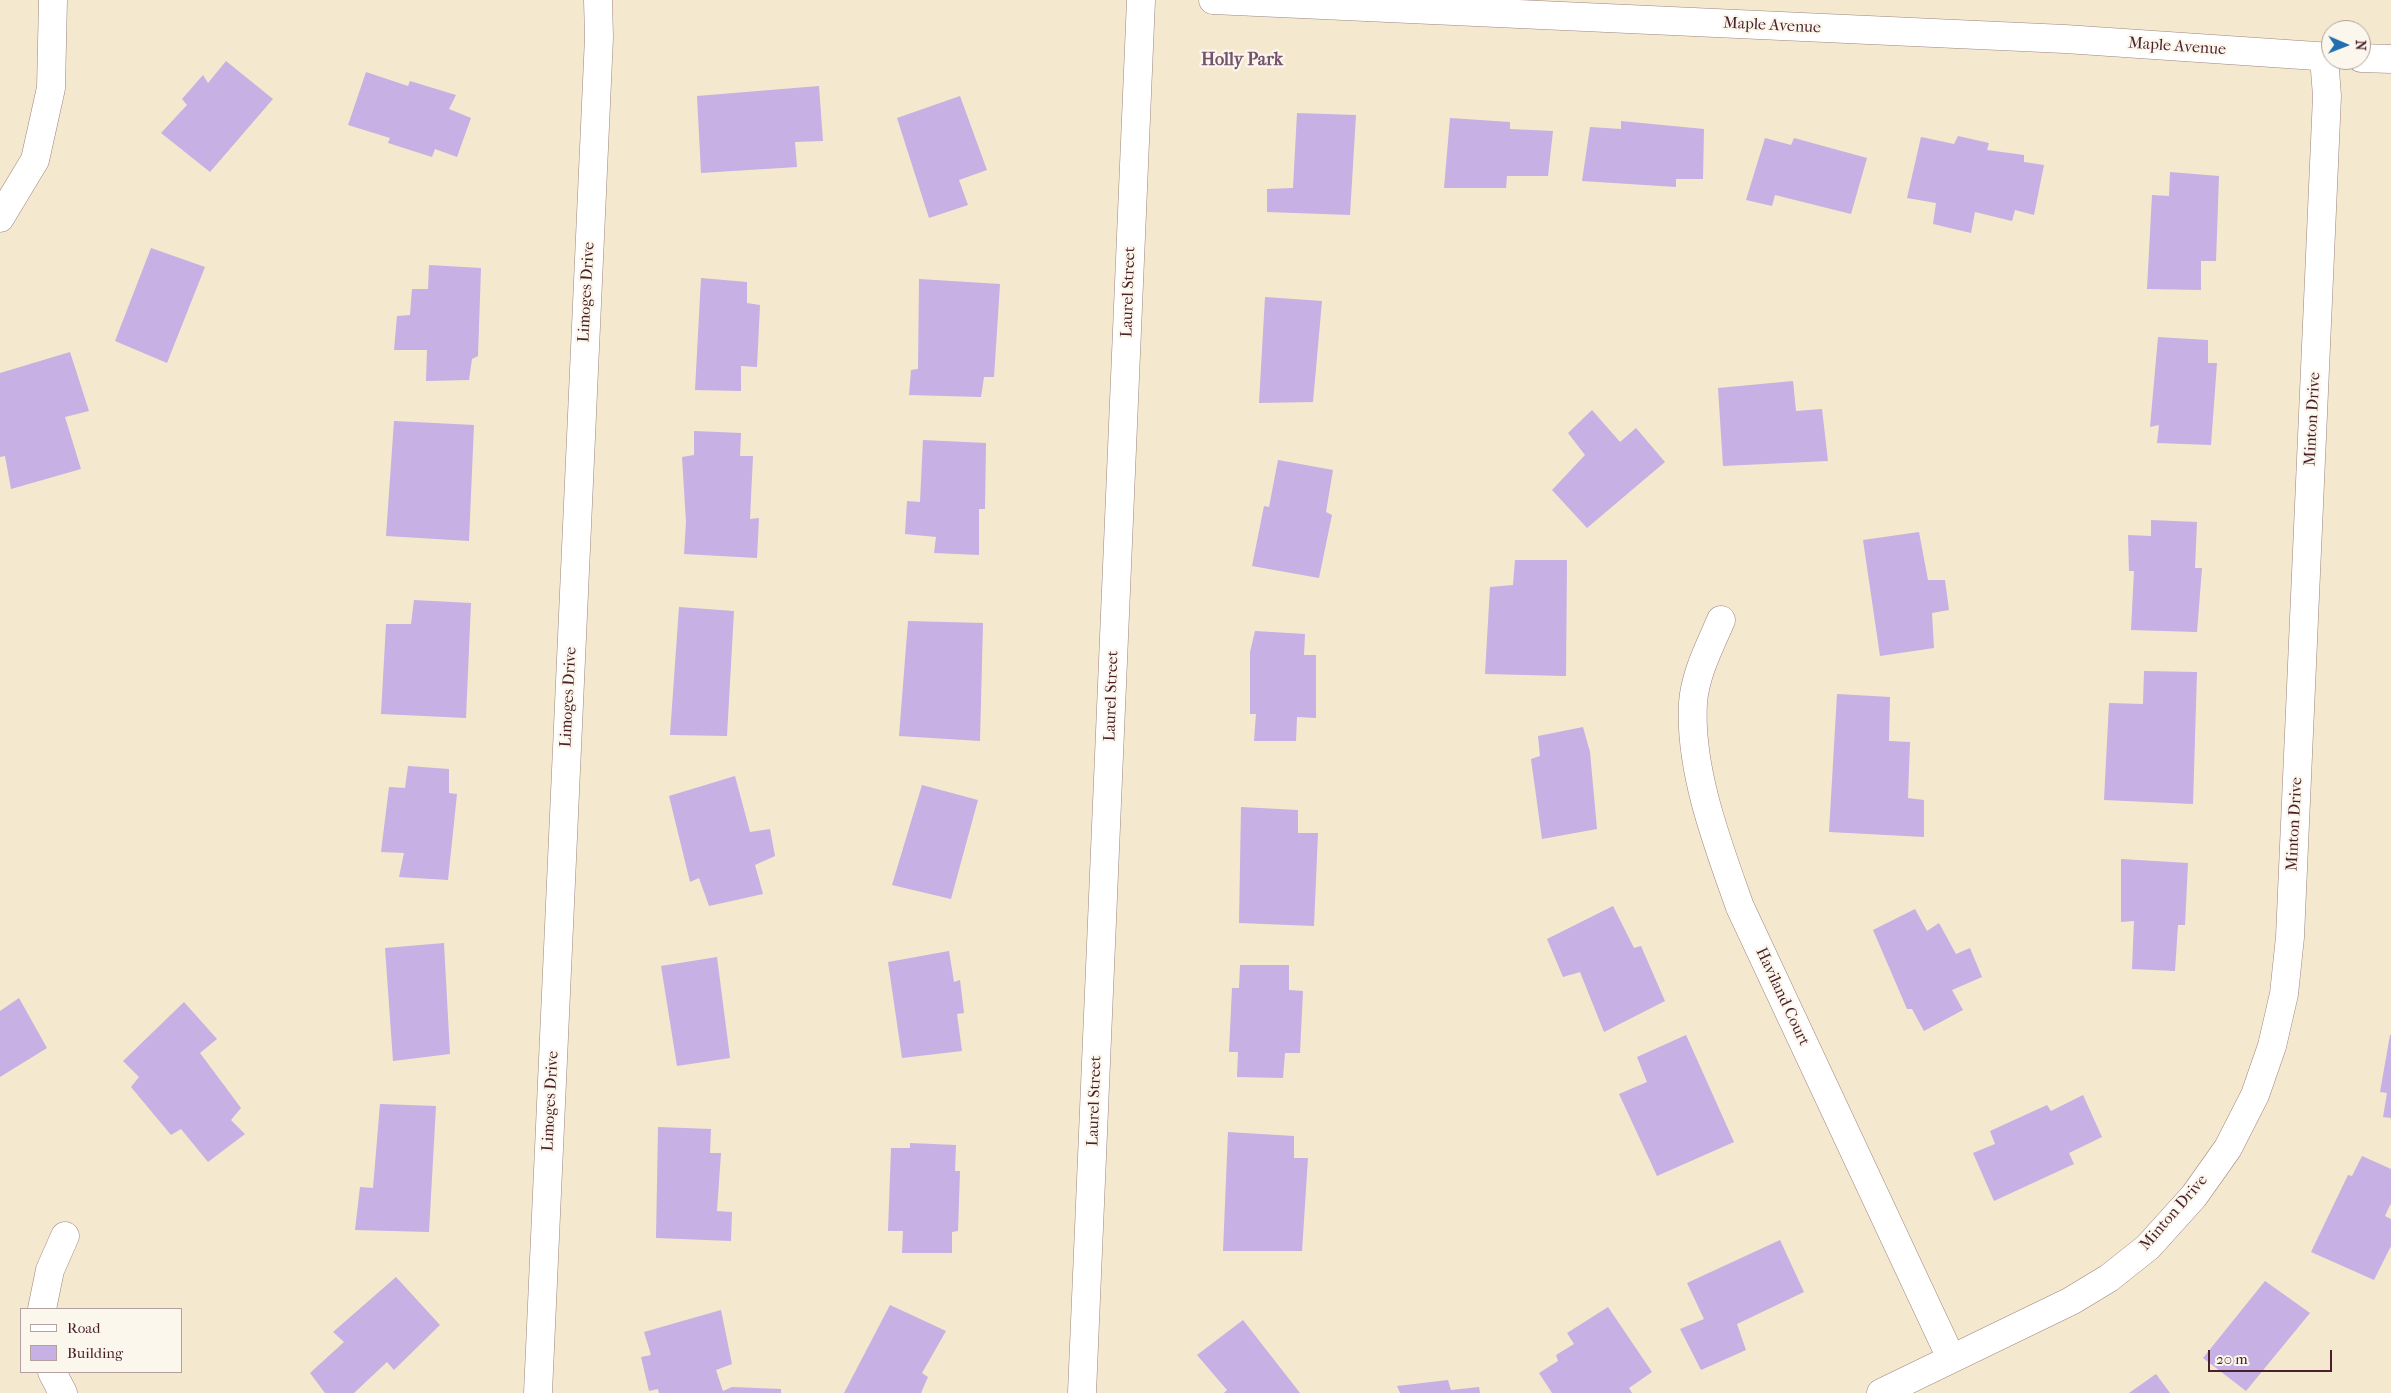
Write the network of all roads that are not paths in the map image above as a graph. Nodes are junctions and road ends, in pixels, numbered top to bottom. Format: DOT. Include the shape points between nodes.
graph roads {
  1 [pos="54,0"];
  2 [pos="598,0"];
  3 [pos="1141,0"];
  4 [pos="1213,0"];
  5 [pos="2321,57"];
  6 [pos="2371,58"];
  7 [pos="2391,59"];
  8 [pos="2327,70"];
  9 [pos="0,218"];
  10 [pos="1721,620"];
  11 [pos="65,1236"];
  12 [pos="42,1308"];
  13 [pos="1951,1358"];
  14 [pos="53,1373"];
  15 [pos="63,1393"];
  16 [pos="538,1393"];
  17 [pos="1082,1393"];
  18 [pos="1881,1393"];
  1 -- 9 [label="street" via="51,88 35,160"];
  2 -- 16 [label="street, Limoges Drive" via="599,37"];
  3 -- 17 [label="street, Laurel Street"];
  4 -- 5 [label="street, Maple Avenue" via="2065,39"];
  6 -- 7 [label="street"];
  8 -- 13 [label="street, Minton Drive" via="2290,936 2284,994 2272,1046 2255,1095 2228,1148 2194,1196 2148,1247 2109,1278 2071,1301"];
  10 -- 13 [label="street, Haviland Court" via="1702,664 1693,702 1694,740 1700,773 1722,857 1740,907"];
  11 -- 12 [label="street" via="50,1270"];
  13 -- 18 [label="street, Minton Drive"];
  14 -- 15 [label="street"];
}
